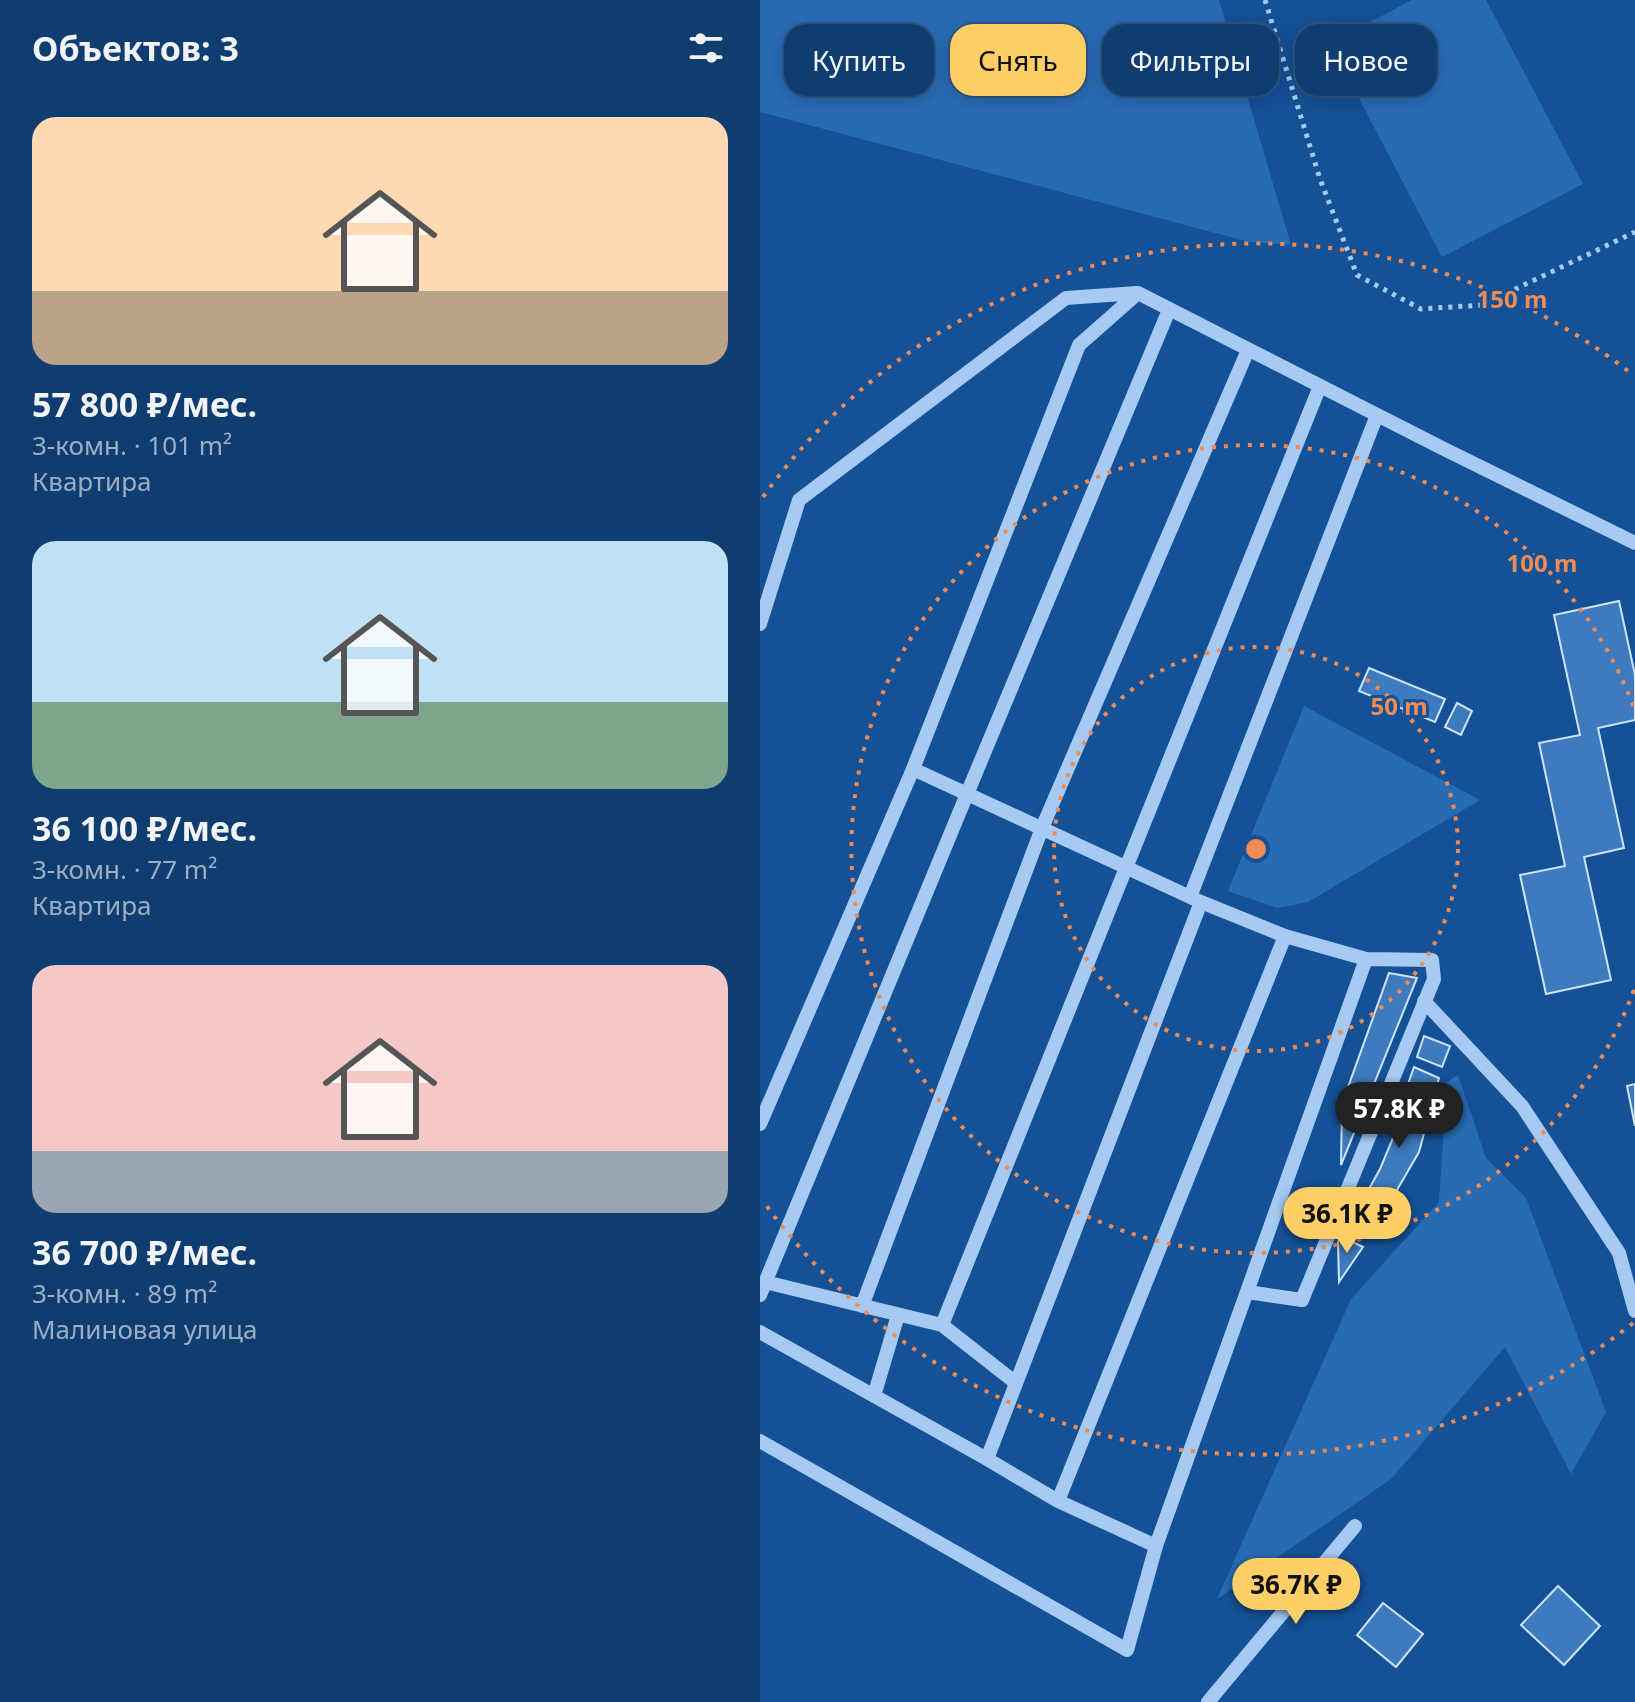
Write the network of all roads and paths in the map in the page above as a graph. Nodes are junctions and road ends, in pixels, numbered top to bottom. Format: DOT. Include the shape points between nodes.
graph roads {
  1 [pos="1265,0"];
  2 [pos="1635,232"];
  3 [pos="1138,293"];
  4 [pos="1169,310"];
  5 [pos="1248,350"];
  6 [pos="1320,386"];
  7 [pos="1377,415"];
  8 [pos="1635,543"];
  9 [pos="760,624"];
  10 [pos="913,769"];
  11 [pos="967,794"];
  12 [pos="1042,828"];
  13 [pos="1127,868"];
  14 [pos="1195,900"];
  15 [pos="1285,936"];
  16 [pos="1366,959"];
  17 [pos="1424,1001"];
  18 [pos="760,1124"];
  19 [pos="763,1289"];
  20 [pos="1247,1292"];
  21 [pos="862,1306"];
  22 [pos="1635,1311"];
  23 [pos="898,1315"];
  24 [pos="942,1325"];
  25 [pos="760,1332"];
  26 [pos="1016,1383"];
  27 [pos="874,1396"];
  28 [pos="760,1441"];
  29 [pos="987,1459"];
  30 [pos="1058,1501"];
  31 [pos="1355,1526"];
  32 [pos="1156,1546"];
  33 [pos="1208,1702"];
  1 -- 2 [label="path" via="1320,179 1357,275 1421,309 1482,305"];
  3 -- 4 [label="street"];
  3 -- 9 [label="street" via="1066,298 799,500"];
  3 -- 10 [label="street" via="1079,345"];
  4 -- 5 [label="street"];
  4 -- 11 [label="street"];
  5 -- 6 [label="street"];
  5 -- 12 [label="street"];
  6 -- 7 [label="street"];
  6 -- 13 [label="street"];
  7 -- 8 [label="street"];
  7 -- 14 [label="street"];
  10 -- 11 [label="street"];
  10 -- 18 [label="street"];
  11 -- 12 [label="street"];
  11 -- 19 [label="street"];
  12 -- 13 [label="street"];
  12 -- 21 [label="street"];
  13 -- 14 [label="street"];
  13 -- 24 [label="street"];
  14 -- 15 [label="street"];
  14 -- 26 [label="street"];
  15 -- 16 [label="street"];
  15 -- 30 [label="street"];
  16 -- 17 [label="street" via="1432,960 1434,979"];
  16 -- 20 [label="street"];
  17 -- 20 [label="street" via="1302,1300"];
  17 -- 22 [label="street" via="1522,1106 1619,1253"];
  19 -- 21 [label="street"];
  20 -- 32 [label="street"];
  21 -- 23 [label="street"];
  23 -- 24 [label="street"];
  23 -- 27 [label="street"];
  24 -- 26 [label="street"];
  25 -- 27 [label="street"];
  26 -- 29 [label="street"];
  27 -- 29 [label="street"];
  28 -- 32 [label="street" via="1127,1650"];
  29 -- 30 [label="street"];
  30 -- 32 [label="street"];
  31 -- 33 [label="street"];
}
